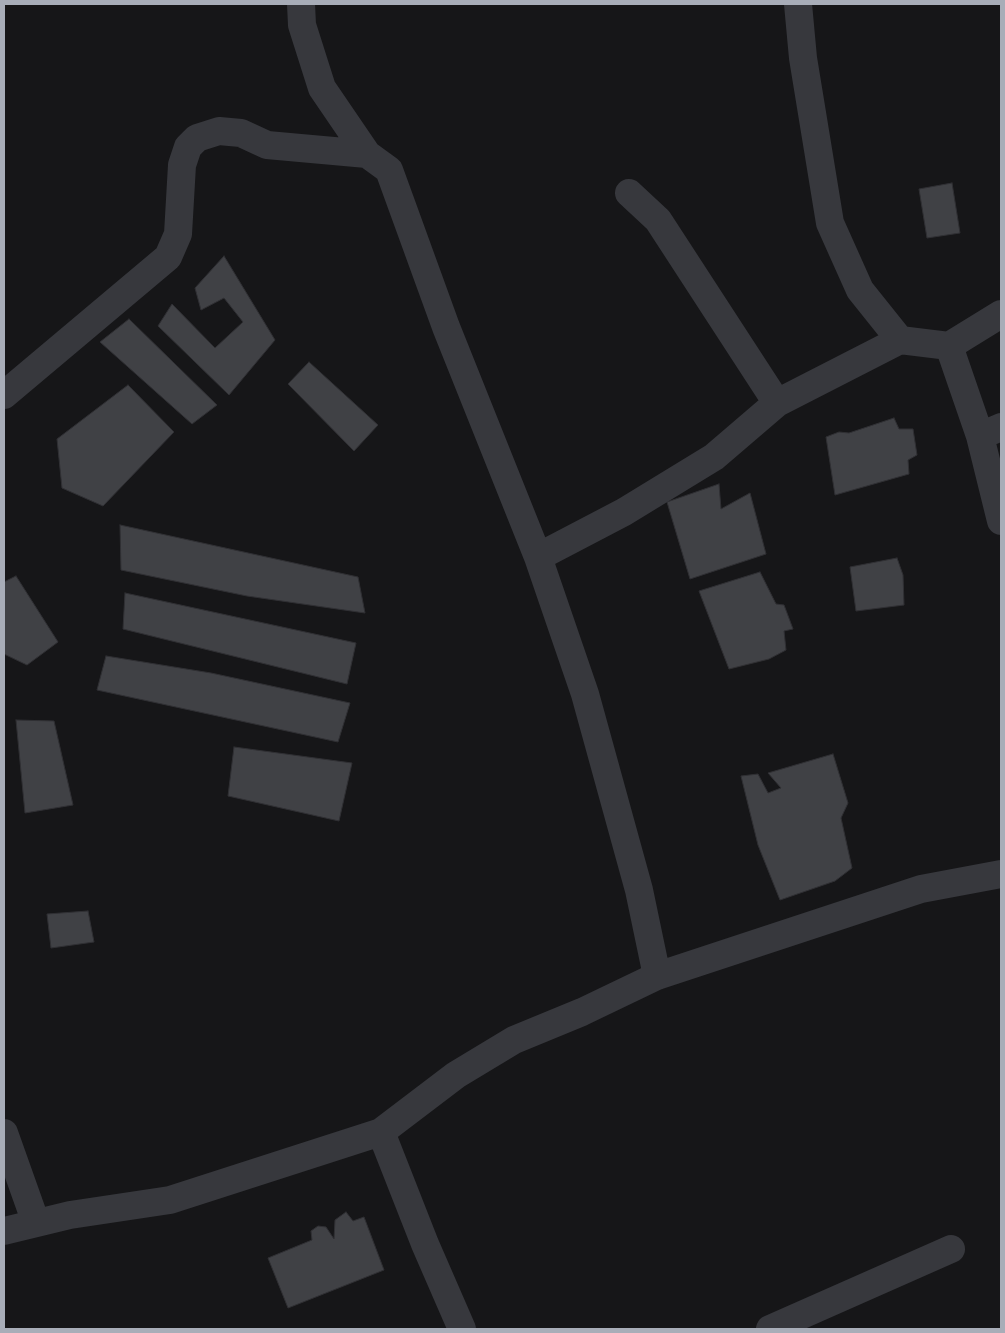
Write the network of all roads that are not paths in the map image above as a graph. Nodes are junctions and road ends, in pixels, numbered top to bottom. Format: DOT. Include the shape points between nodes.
graph roads {
  1 [pos="301,4"];
  2 [pos="798,4"];
  3 [pos="367,154"];
  4 [pos="629,193"];
  5 [pos="1001,314"];
  6 [pos="900,340"];
  7 [pos="949,346"];
  8 [pos="4,395"];
  9 [pos="777,403"];
  10 [pos="990,432"];
  11 [pos="1001,522"];
  12 [pos="538,557"];
  13 [pos="1001,874"];
  14 [pos="657,976"];
  15 [pos="382,1132"];
  16 [pos="4,1133"];
  17 [pos="36,1223"];
  18 [pos="4,1231"];
  19 [pos="951,1249"];
  20 [pos="804,1322"];
  21 [pos="462,1329"];
  22 [pos="770,1329"];
  1 -- 3 [label="street" via="302,25 322,88"];
  2 -- 6 [label="street" via="803,58 830,223 860,290"];
  3 -- 8 [label="street" via="267,145 241,134 219,131 197,138 188,147 182,165 178,234 168,257"];
  3 -- 12 [label="street" via="389,170 446,326"];
  4 -- 9 [label="street" via="658,220"];
  5 -- 7 [label="street"];
  6 -- 7 [label="street"];
  6 -- 9 [label="street"];
  7 -- 10 [label="street"];
  9 -- 12 [label="street" via="714,457 624,512"];
  10 -- 11 [label="street"];
  12 -- 14 [label="street" via="585,694 639,890"];
  13 -- 14 [label="street" via="894,898"];
  14 -- 15 [label="street" via="514,1040 456,1075"];
  15 -- 17 [label="street" via="170,1200"];
  15 -- 21 [label="street"];
  16 -- 17 [label="street"];
  17 -- 18 [label="street"];
  19 -- 20 [label="street"];
  20 -- 22 [label="street"];
}
